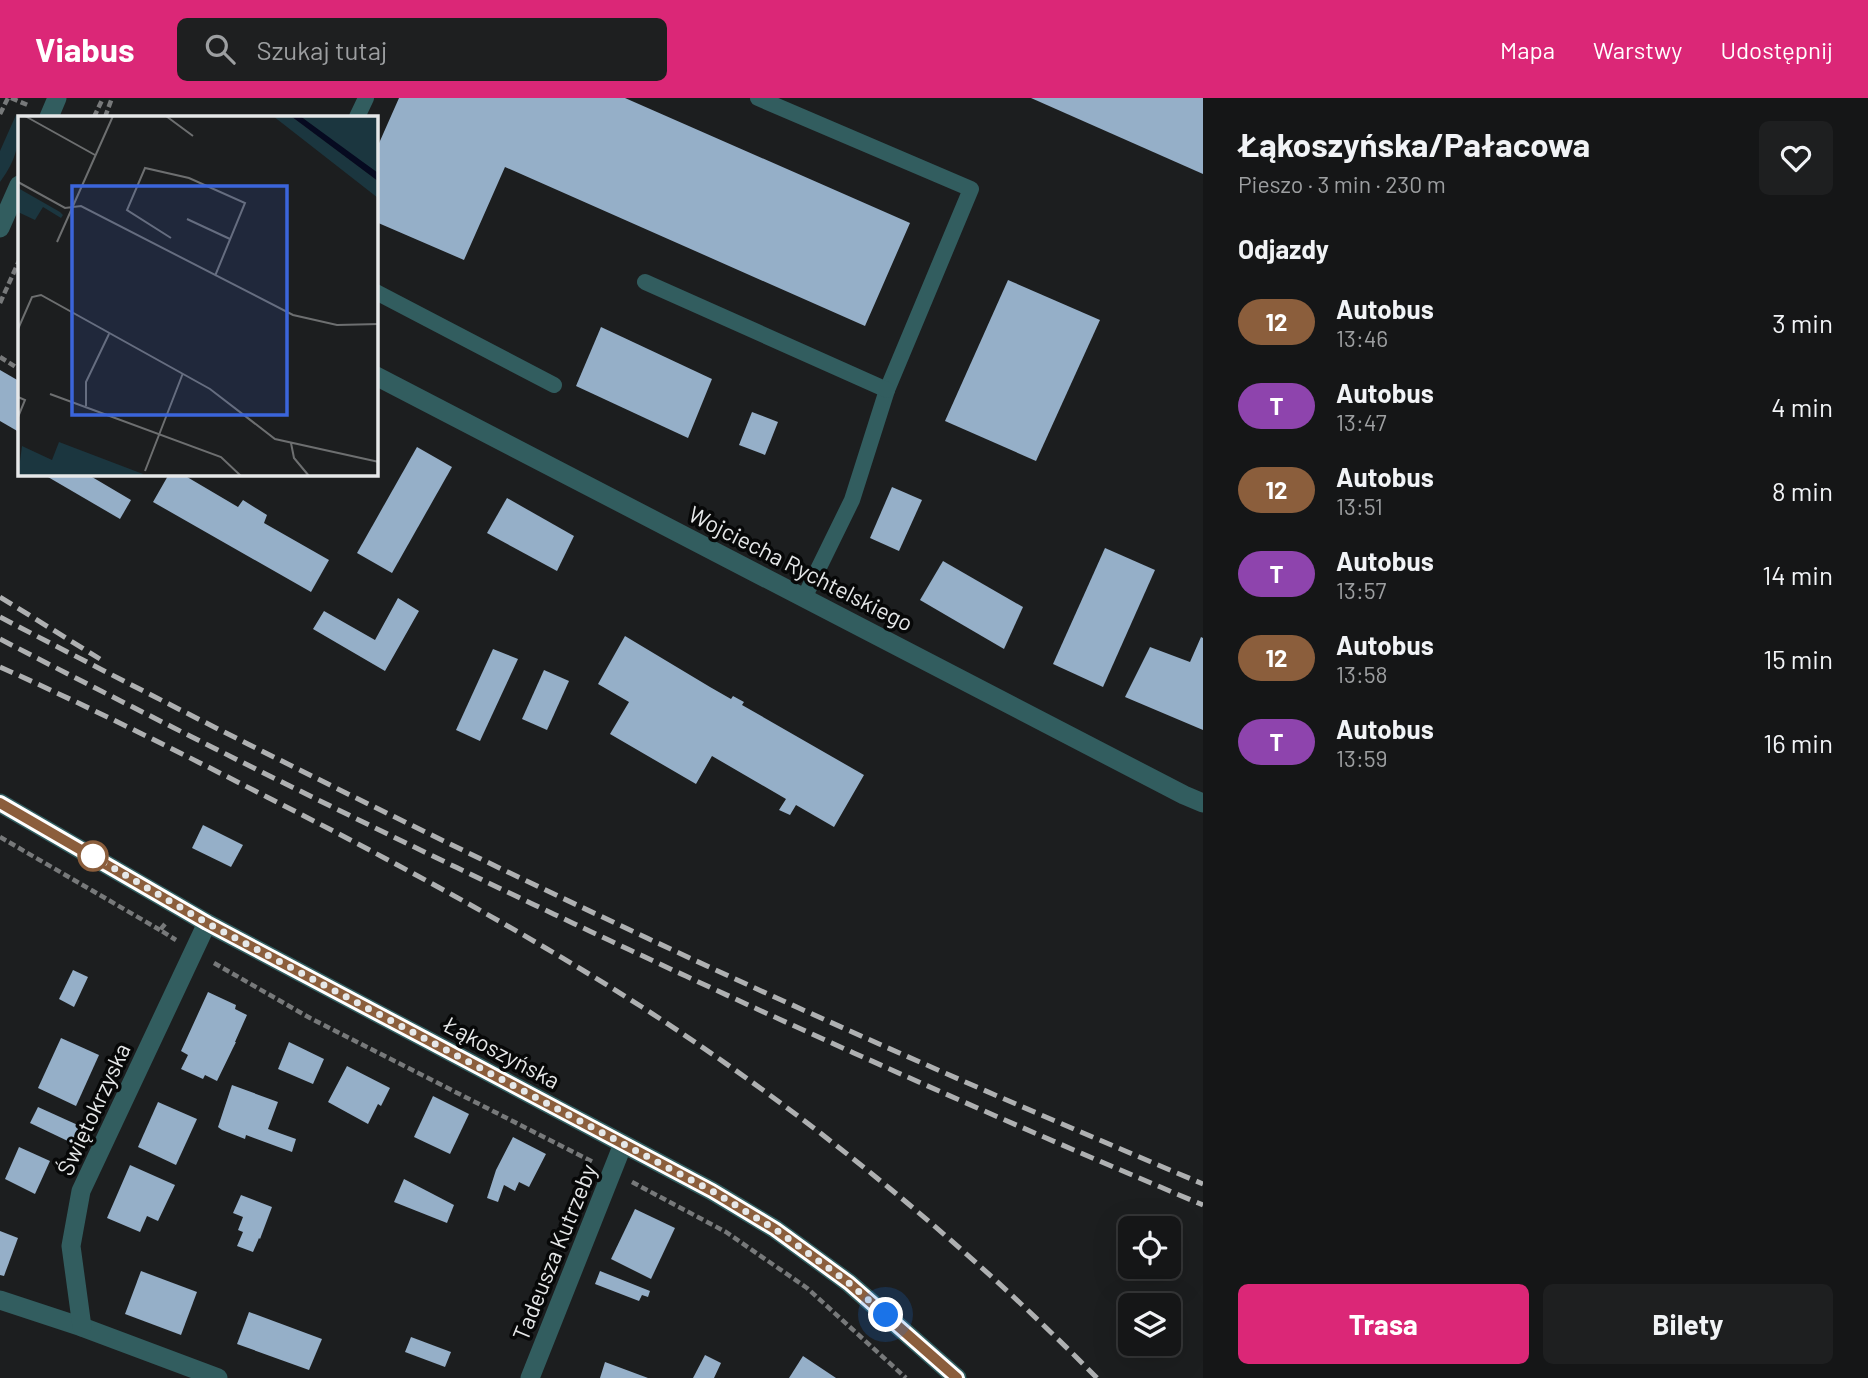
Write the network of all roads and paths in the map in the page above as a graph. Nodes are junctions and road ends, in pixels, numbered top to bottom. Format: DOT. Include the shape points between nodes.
graph roads {
  1 [pos="8,98"];
  2 [pos="57,98"];
  3 [pos="103,98"];
  4 [pos="112,98"];
  5 [pos="366,98"];
  6 [pos="758,98"];
  7 [pos="0,114"];
  8 [pos="49,116"];
  9 [pos="94,116"];
  10 [pos="104,116"];
  11 [pos="357,116"];
  12 [pos="18,187"];
  13 [pos="9,209"];
  14 [pos="0,228"];
  15 [pos="18,263"];
  16 [pos="645,282"];
  17 [pos="378,293"];
  18 [pos="0,303"];
  19 [pos="0,357"];
  20 [pos="18,368"];
  21 [pos="378,377"];
  22 [pos="554,385"];
  23 [pos="887,390"];
  24 [pos="804,598"];
  25 [pos="0,803"];
  26 [pos="1203,803"];
  27 [pos="0,837"];
  28 [pos="176,904"];
  29 [pos="207,923"];
  30 [pos="160,930"];
  31 [pos="194,951"];
  32 [pos="623,1144"];
  33 [pos="613,1172"];
  34 [pos="0,1300"];
  35 [pos="82,1327"];
  36 [pos="218,1378"];
  37 [pos="530,1378"];
  38 [pos="905,1378"];
  39 [pos="957,1378"];
  1 -- 7 [label="path"];
  2 -- 8 [label="street"];
  3 -- 9 [label="path"];
  4 -- 10 [label="path"];
  5 -- 11 [label="lane"];
  6 -- 23 [label="lane" via="971,190"];
  12 -- 13 [label="street"];
  13 -- 14 [label="street"];
  15 -- 18 [label="path"];
  16 -- 23 [label="lane"];
  17 -- 22 [label="lane"];
  19 -- 20 [label="path"];
  21 -- 24 [label="street, Wojciecha Rychtelskiego"];
  23 -- 24 [label="lane" via="852,499"];
  24 -- 26 [label="street, Wojciecha Rychtelskiego"];
  25 -- 28 [label="street, Łąkoszyńska"];
  27 -- 30 [label="path"];
  28 -- 29 [label="street, Łąkoszyńska"];
  28 -- 30 [label="path"];
  29 -- 31 [label="street, Świętokrzyska"];
  29 -- 32 [label="street, Łąkoszyńska"];
  30 -- 31 [label="path"];
  31 -- 33 [label="path" via="310,1018"];
  31 -- 35 [label="street, Świętokrzyska" via="81,1191 71,1246"];
  32 -- 33 [label="street, Tadeusza Kutrzeby"];
  32 -- 39 [label="street, Łąkoszyńska" via="775,1229 849,1283"];
  33 -- 37 [label="street, Tadeusza Kutrzeby"];
  33 -- 38 [label="path" via="726,1232 807,1288"];
  34 -- 35 [label="street"];
  35 -- 36 [label="street"];
}
